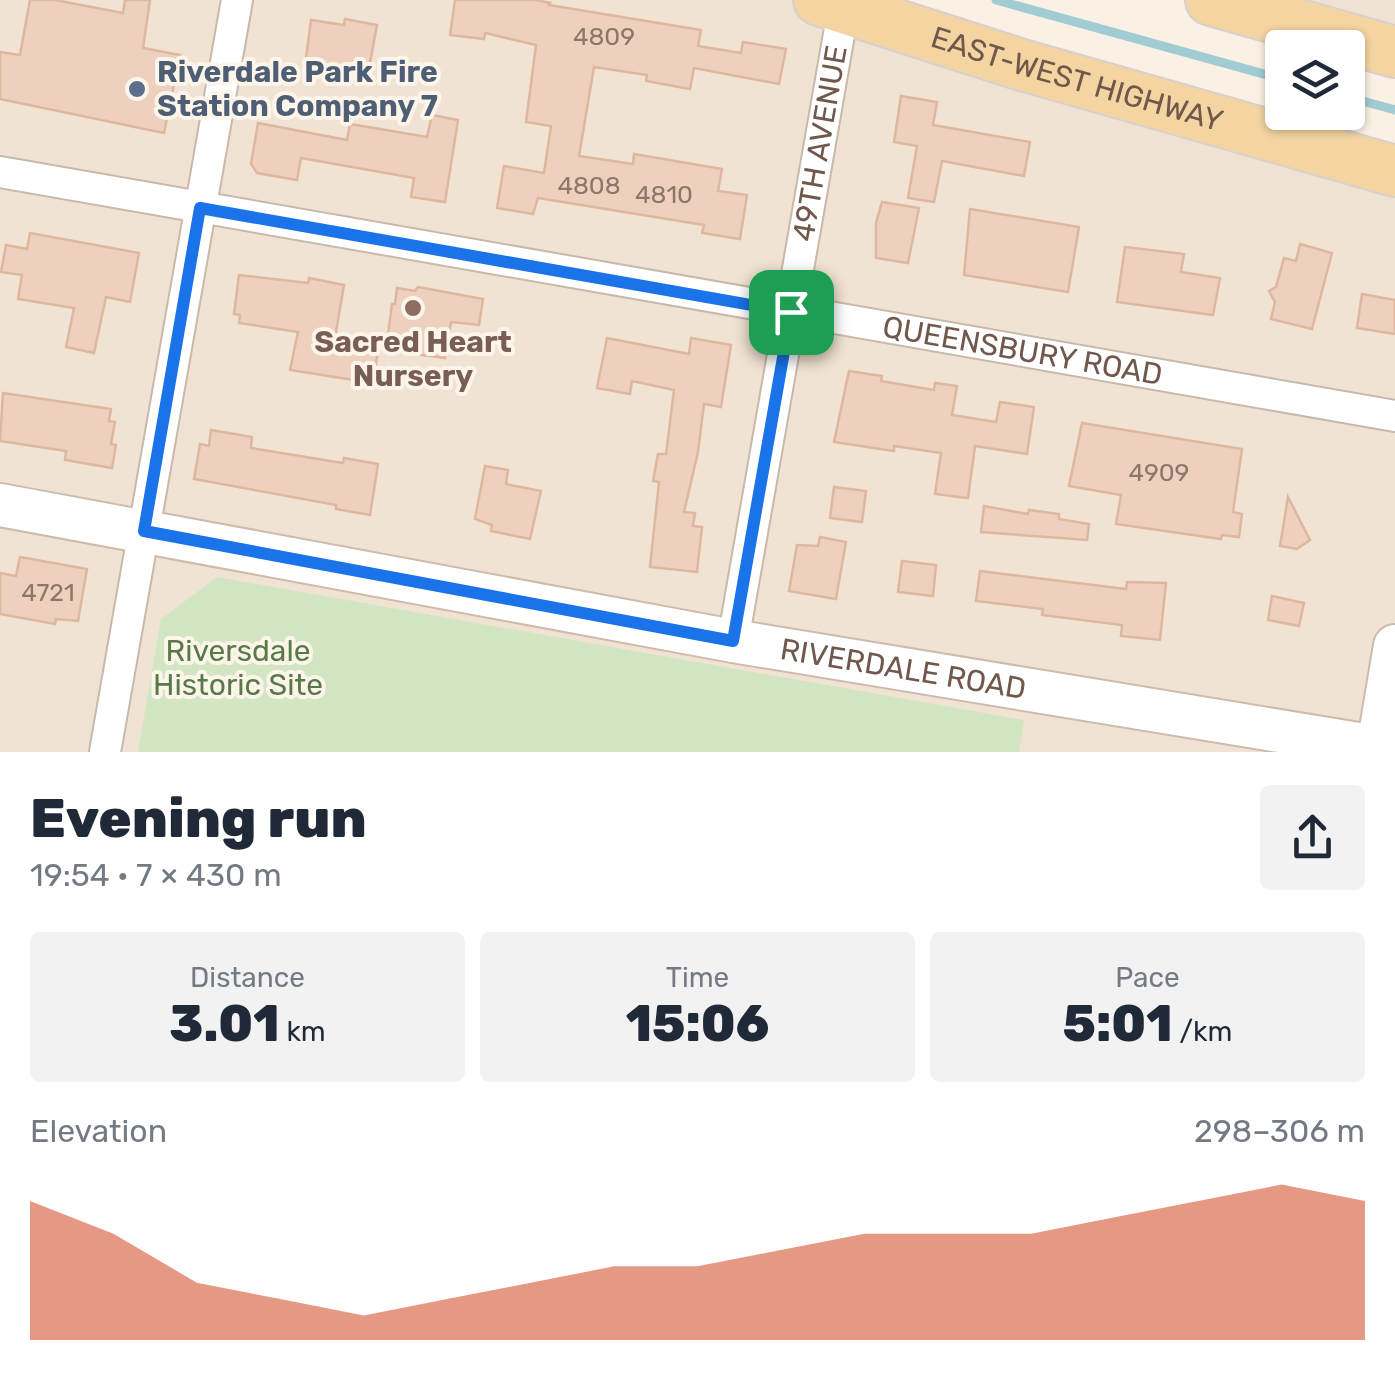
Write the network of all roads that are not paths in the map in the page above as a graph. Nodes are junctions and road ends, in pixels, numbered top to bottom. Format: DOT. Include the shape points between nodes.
graph roads {
  1 [pos="236,0"];
  2 [pos="1211,0"];
  3 [pos="836,3"];
  4 [pos="1395,52"];
  5 [pos="1395,171"];
  6 [pos="0,172"];
  7 [pos="200,208"];
  8 [pos="791,312"];
  9 [pos="1395,416"];
  10 [pos="0,505"];
  11 [pos="144,531"];
  12 [pos="733,641"];
  13 [pos="1395,646"];
  14 [pos="1383,750"];
  15 [pos="105,752"];
  1 -- 7 [label="street"];
  2 -- 4 [label="main road"];
  3 -- 5 [label="main road, EAST-WEST HIGHWAY" via="1041,71"];
  3 -- 8 [label="street, 49TH AVENUE"];
  6 -- 7 [label="street, QUEENSBURY ROAD"];
  7 -- 8 [label="street, QUEENSBURY ROAD"];
  7 -- 11 [label="street"];
  8 -- 9 [label="street, QUEENSBURY ROAD"];
  8 -- 12 [label="street, 49TH AVENUE"];
  10 -- 11 [label="street, RIVERDALE ROAD"];
  11 -- 12 [label="street, RIVERDALE ROAD"];
  11 -- 15 [label="street"];
  12 -- 14 [label="street, RIVERDALE ROAD"];
  13 -- 14 [label="street"];
}
